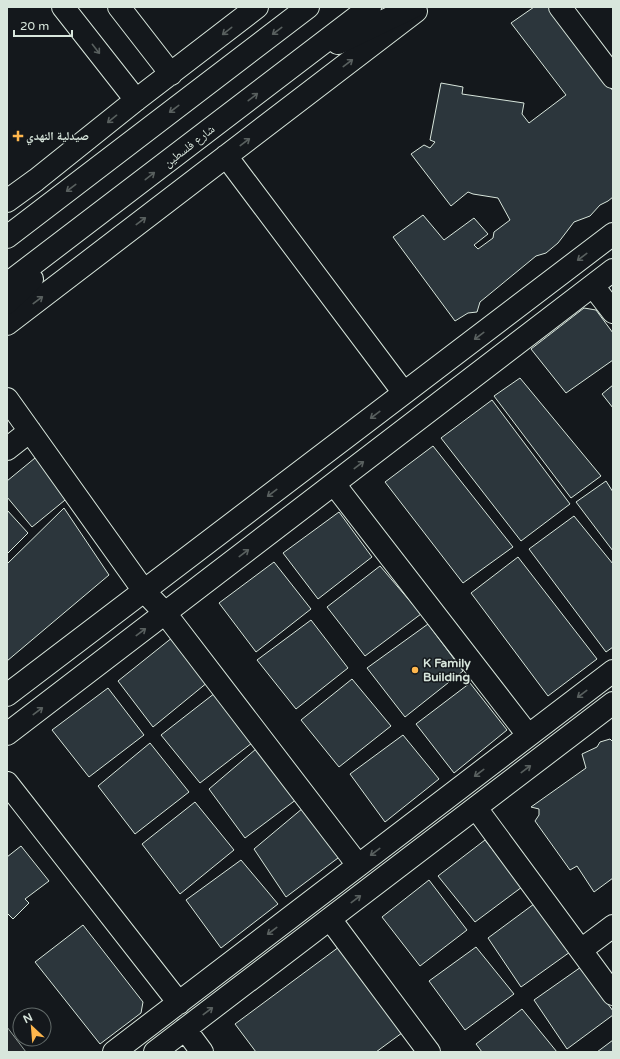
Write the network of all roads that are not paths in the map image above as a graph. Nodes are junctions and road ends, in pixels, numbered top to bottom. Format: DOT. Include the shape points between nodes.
graph roads {
  1 [pos="63,7"];
  2 [pos="119,7"];
  3 [pos="370,7"];
  4 [pos="413,7"];
  5 [pos="421,7"];
  6 [pos="560,7"];
  7 [pos="247,10"];
  8 [pos="303,10"];
  9 [pos="299,61"];
  10 [pos="171,74"];
  11 [pos="613,77"];
  12 [pos="136,100"];
  13 [pos="226,156"];
  14 [pos="7,201"];
  15 [pos="85,226"];
  16 [pos="613,234"];
  17 [pos="7,237"];
  18 [pos="613,270"];
  19 [pos="7,284"];
  20 [pos="593,286"];
  21 [pos="7,303"];
  22 [pos="613,312"];
  23 [pos="7,324"];
  24 [pos="404,393"];
  25 [pos="7,399"];
  26 [pos="30,431"];
  27 [pos="7,449"];
  28 [pos="334,484"];
  29 [pos="144,591"];
  30 [pos="165,613"];
  31 [pos="613,671"];
  32 [pos="7,695"];
  33 [pos="613,703"];
  34 [pos="7,734"];
  35 [pos="528,735"];
  36 [pos="7,783"];
  37 [pos="476,808"];
  38 [pos="358,865"];
  39 [pos="330,919"];
  40 [pos="613,926"];
  41 [pos="581,950"];
  42 [pos="613,994"];
  43 [pos="179,1002"];
  44 [pos="185,1029"];
  45 [pos="114,1052"];
  46 [pos="154,1052"];
  47 [pos="202,1052"];
  48 [pos="429,1052"];
  1 -- 12 [label="street, one-way"];
  2 -- 10 [label="street"];
  3 -- 9 [label="street, شارع فلسطين"];
  4 -- 9 [label="street"];
  13 -- 5 [label="street, one-way"];
  6 -- 11 [label="street"];
  7 -- 10 [label="street, one-way"];
  8 -- 17 [label="street, one-way"];
  15 -- 9 [label="street, شارع فلسطين, one-way"];
  10 -- 12 [label="street"];
  12 -- 14 [label="street, one-way"];
  23 -- 13 [label="street, one-way"];
  13 -- 24 [label="street"];
  15 -- 19 [label="street, شارع فلسطين"];
  15 -- 21 [label="street"];
  16 -- 24 [label="street, one-way"];
  18 -- 20 [label="street"];
  20 -- 22 [label="street"];
  28 -- 20 [label="street, one-way"];
  24 -- 29 [label="street, one-way"];
  25 -- 26 [label="street"];
  26 -- 27 [label="street"];
  26 -- 29 [label="street"];
  30 -- 28 [label="street, one-way"];
  28 -- 35 [label="street"];
  29 -- 30 [label="street"];
  29 -- 32 [label="street"];
  34 -- 30 [label="street, one-way"];
  30 -- 38 [label="street"];
  31 -- 35 [label="street, one-way"];
  37 -- 33 [label="street, one-way"];
  35 -- 38 [label="street, one-way"];
  36 -- 43 [label="street"];
  39 -- 37 [label="street, one-way"];
  37 -- 41 [label="street"];
  38 -- 43 [label="street, one-way"];
  44 -- 39 [label="street, one-way"];
  39 -- 48 [label="street"];
  40 -- 41 [label="street"];
  41 -- 42 [label="street"];
  43 -- 45 [label="street"];
  44 -- 46 [label="street"];
  44 -- 47 [label="street"];
}
